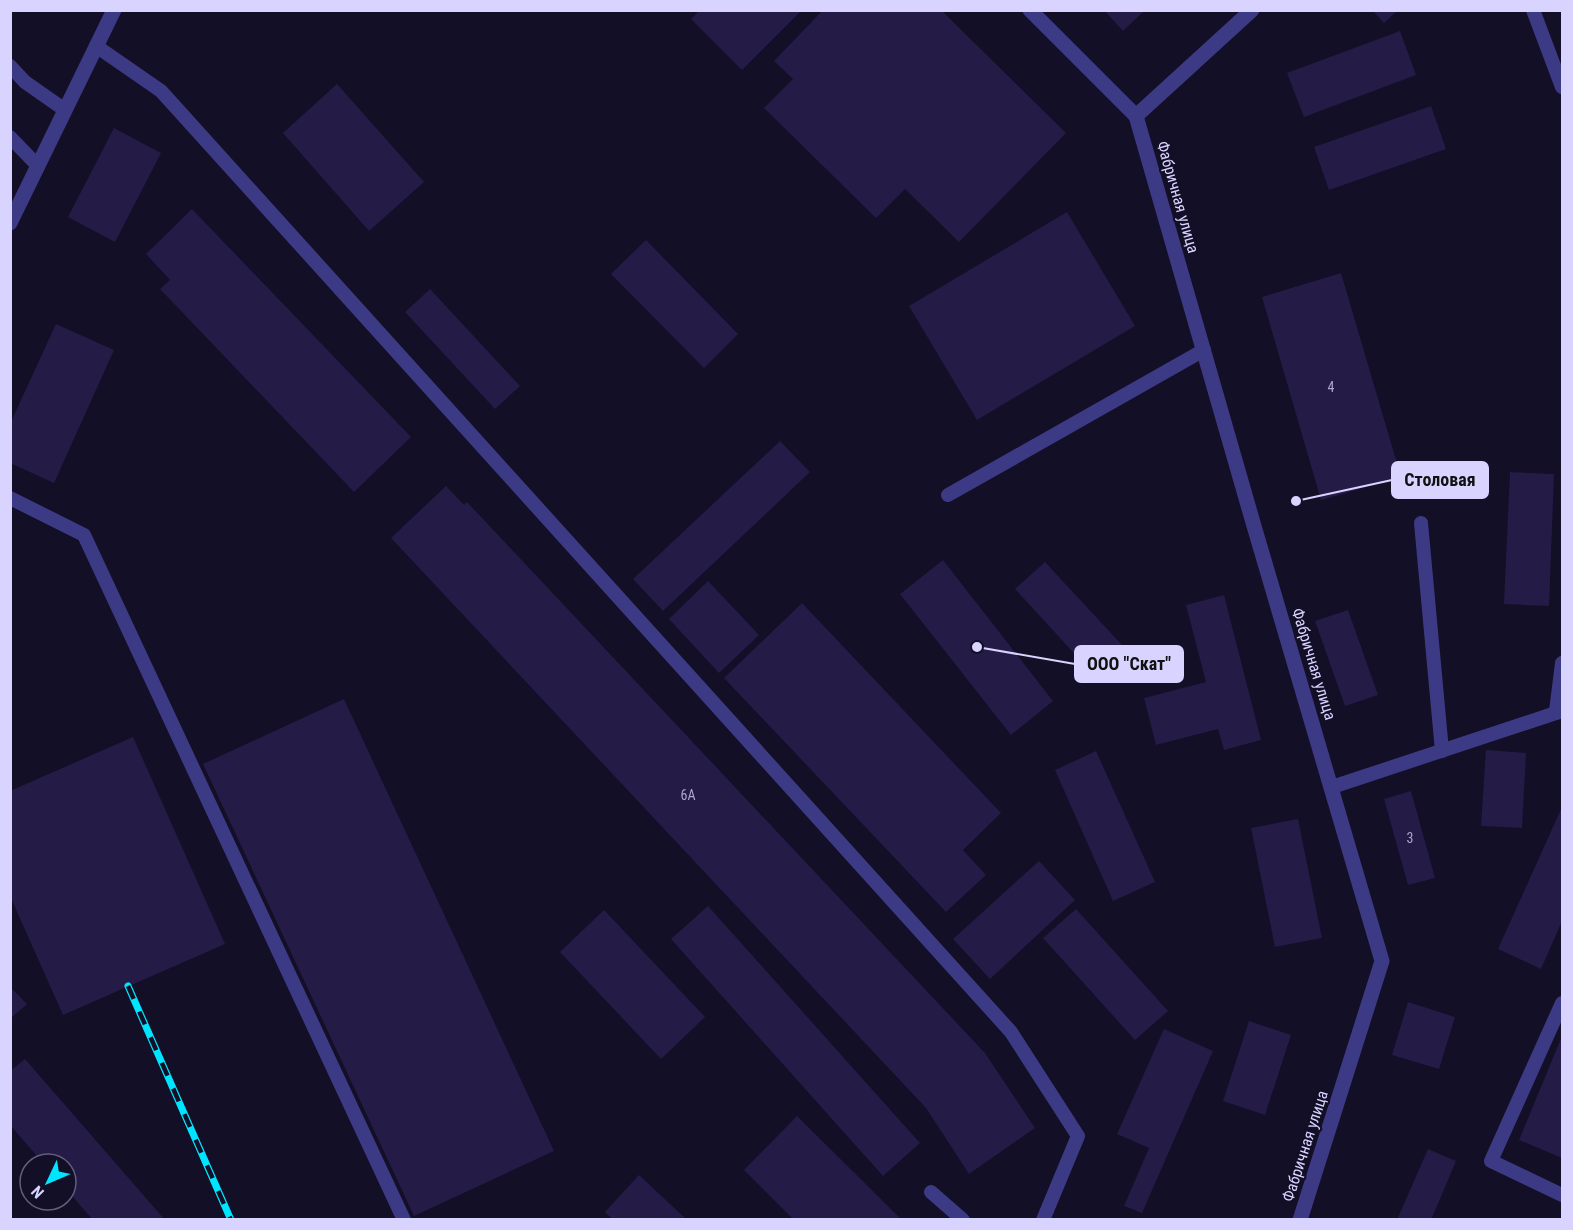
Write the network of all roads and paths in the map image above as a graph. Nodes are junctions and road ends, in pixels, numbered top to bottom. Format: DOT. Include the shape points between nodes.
graph roads {
  1 [pos="114,10"];
  2 [pos="1030,10"];
  3 [pos="1252,10"];
  4 [pos="1533,10"];
  5 [pos="96,46"];
  6 [pos="10,66"];
  7 [pos="1563,87"];
  8 [pos="64,110"];
  9 [pos="1136,117"];
  10 [pos="10,137"];
  11 [pos="37,165"];
  12 [pos="10,223"];
  13 [pos="1204,350"];
  14 [pos="948,495"];
  15 [pos="10,498"];
  16 [pos="1421,523"];
  17 [pos="1563,663"];
  18 [pos="1559,711"];
  19 [pos="1442,751"];
  20 [pos="1332,787"];
  21 [pos="1563,1003"];
  22 [pos="931,1192"];
  23 [pos="1563,1195"];
  24 [pos="404,1220"];
  25 [pos="963,1220"];
  26 [pos="1043,1220"];
  27 [pos="1300,1220"];
  1 -- 5 [label="street"];
  2 -- 9 [label="street, Фабричная улица"];
  3 -- 9 [label="street"];
  4 -- 7 [label="lane"];
  5 -- 8 [label="street"];
  5 -- 26 [label="lane" via="161,91 1011,1032 1078,1136"];
  6 -- 8 [label="lane"];
  8 -- 11 [label="street"];
  9 -- 13 [label="street, Фабричная улица"];
  10 -- 11 [label="lane"];
  11 -- 12 [label="street"];
  13 -- 14 [label="lane"];
  13 -- 20 [label="street, Фабричная улица"];
  15 -- 24 [label="lane" via="84,535"];
  16 -- 19 [label="lane"];
  17 -- 18 [label="lane"];
  18 -- 19 [label="lane"];
  19 -- 20 [label="lane"];
  20 -- 27 [label="street, Фабричная улица" via="1382,961"];
  21 -- 23 [label="lane" via="1491,1161"];
  22 -- 25 [label="lane"];
}
